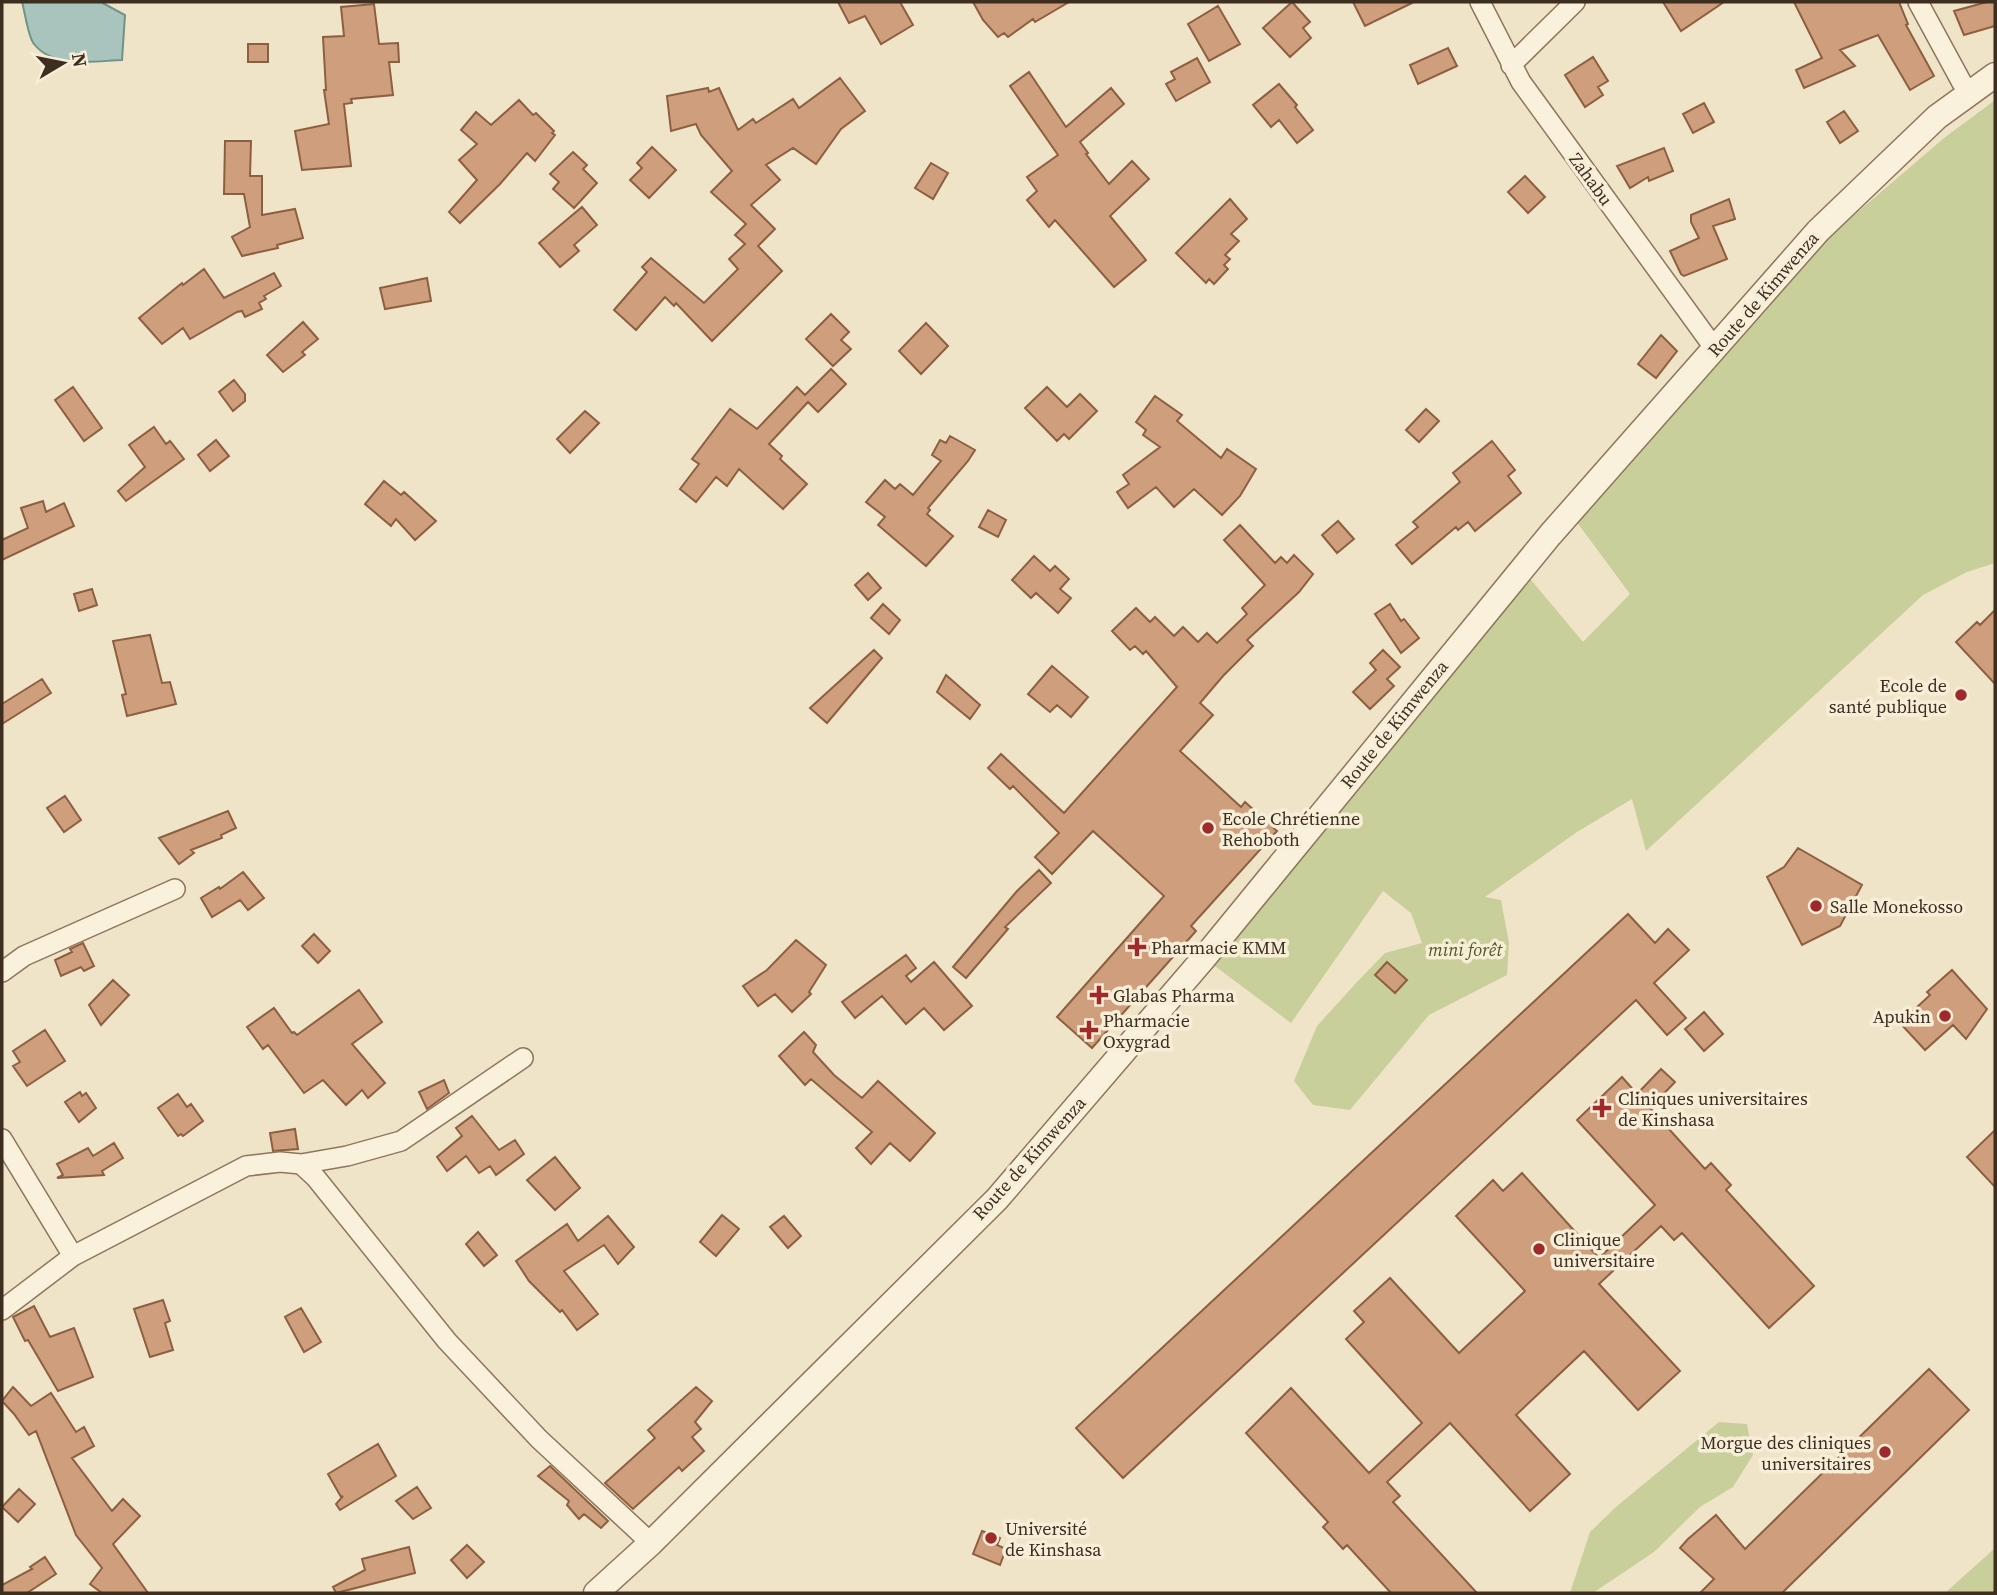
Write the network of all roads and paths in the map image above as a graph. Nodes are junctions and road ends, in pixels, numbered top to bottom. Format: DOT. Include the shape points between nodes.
graph roads {
  1 [pos="1480,2"];
  2 [pos="1574,2"];
  3 [pos="1918,2"];
  4 [pos="1511,65"];
  5 [pos="1995,75"];
  6 [pos="1962,83"];
  7 [pos="1714,349"];
  8 [pos="175,889"];
  9 [pos="2,972"];
  10 [pos="523,1058"];
  11 [pos="2,1139"];
  12 [pos="301,1164"];
  13 [pos="73,1256"];
  14 [pos="2,1310"];
  15 [pos="651,1543"];
  16 [pos="596,1593"];
  1 -- 4 [label="street, Zahabu"];
  2 -- 4 [label="street"];
  3 -- 6 [label="street"];
  4 -- 7 [label="street, Zahabu"];
  5 -- 7 [label="street, Route de Kimwenza" via="1937,117 1875,175 1818,231"];
  7 -- 15 [label="street, Route de Kimwenza" via="1550,535 1204,958 997,1199"];
  8 -- 9 [label="street" via="24,956"];
  10 -- 12 [label="street" via="401,1141"];
  11 -- 13 [label="street"];
  12 -- 13 [label="street" via="246,1167"];
  12 -- 15 [label="street" via="447,1341 539,1439"];
  13 -- 14 [label="street"];
  15 -- 16 [label="street, Route de Kimwenza"];
}
